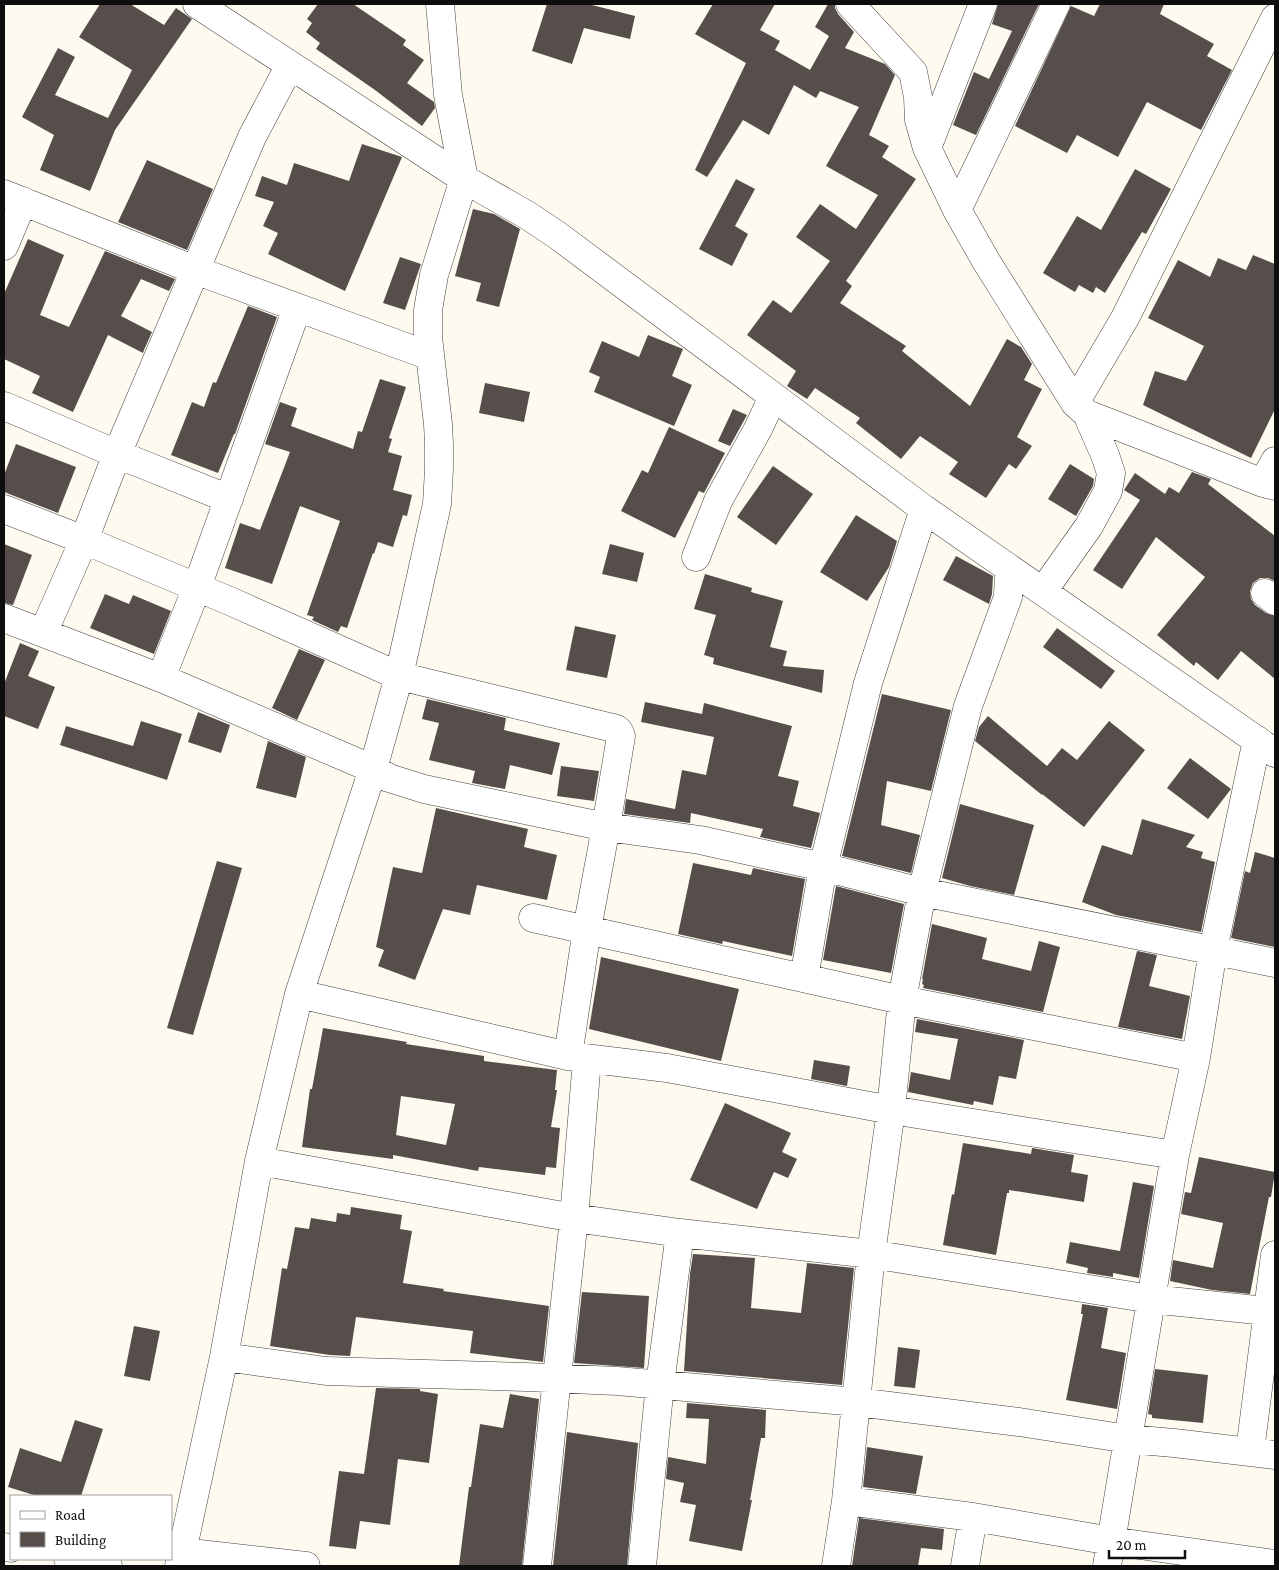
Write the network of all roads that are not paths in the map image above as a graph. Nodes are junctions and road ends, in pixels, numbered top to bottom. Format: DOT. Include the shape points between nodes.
graph roads {
  1 [pos="197,4"];
  2 [pos="440,4"];
  3 [pos="850,4"];
  4 [pos="983,4"];
  5 [pos="1056,4"];
  6 [pos="1275,18"];
  7 [pos="290,65"];
  8 [pos="927,148"];
  9 [pos="464,179"];
  10 [pos="13,198"];
  11 [pos="957,210"];
  12 [pos="4,246"];
  13 [pos="195,270"];
  14 [pos="298,308"];
  15 [pos="430,356"];
  16 [pos="774,397"];
  17 [pos="4,406"];
  18 [pos="1081,409"];
  19 [pos="117,454"];
  20 [pos="1271,477"];
  21 [pos="228,499"];
  22 [pos="4,509"];
  23 [pos="924,509"];
  24 [pos="84,540"];
  25 [pos="696,556"];
  26 [pos="1009,568"];
  27 [pos="197,587"];
  28 [pos="1044,591"];
  29 [pos="4,618"];
  30 [pos="44,633"];
  31 [pos="400,676"];
  32 [pos="160,678"];
  33 [pos="1266,746"];
  34 [pos="373,769"];
  35 [pos="606,827"];
  36 [pos="824,867"];
  37 [pos="922,892"];
  38 [pos="534,918"];
  39 [pos="587,929"];
  40 [pos="1213,950"];
  41 [pos="1275,963"];
  42 [pos="804,978"];
  43 [pos="299,994"];
  44 [pos="902,1000"];
  45 [pos="577,1058"];
  46 [pos="1196,1058"];
  47 [pos="891,1110"];
  48 [pos="1175,1155"];
  49 [pos="260,1162"];
  50 [pos="574,1218"];
  51 [pos="680,1233"];
  52 [pos="872,1254"];
  53 [pos="1275,1255"];
  54 [pos="1151,1299"];
  55 [pos="1271,1312"];
  56 [pos="224,1357"];
  57 [pos="556,1379"];
  58 [pos="660,1384"];
  59 [pos="856,1402"];
  60 [pos="1128,1439"];
  61 [pos="1263,1453"];
  62 [pos="846,1501"];
  63 [pos="973,1517"];
  64 [pos="1109,1554"];
  65 [pos="180,1559"];
  66 [pos="74,1560"];
  67 [pos="1275,1564"];
  68 [pos="108,1566"];
  69 [pos="306,1566"];
  70 [pos="537,1566"];
  71 [pos="642,1566"];
  72 [pos="836,1566"];
  73 [pos="965,1566"];
  1 -- 7 [label="street"];
  2 -- 9 [label="street" via="448,95"];
  3 -- 8 [label="street" via="913,72 919,120"];
  4 -- 8 [label="street"];
  5 -- 11 [label="street"];
  6 -- 18 [label="street"];
  7 -- 9 [label="street"];
  7 -- 13 [label="street" via="252,137"];
  8 -- 11 [label="street"];
  9 -- 15 [label="street" via="434,275 428,310"];
  9 -- 16 [label="street" via="557,235"];
  10 -- 12 [label="street"];
  10 -- 13 [label="street"];
  11 -- 18 [label="street"];
  13 -- 14 [label="street"];
  13 -- 19 [label="street"];
  14 -- 15 [label="street"];
  14 -- 21 [label="street"];
  15 -- 31 [label="street" via="439,444 437,504"];
  16 -- 23 [label="street"];
  16 -- 25 [label="street" via="718,501"];
  17 -- 19 [label="street"];
  18 -- 20 [label="street"];
  18 -- 28 [label="street" via="1111,473 1108,491 1089,526"];
  19 -- 21 [label="street"];
  19 -- 24 [label="street"];
  21 -- 27 [label="street"];
  22 -- 24 [label="street"];
  23 -- 26 [label="street"];
  23 -- 36 [label="street" via="868,683"];
  24 -- 27 [label="street"];
  24 -- 30 [label="street"];
  26 -- 28 [label="street"];
  26 -- 37 [label="street" via="1008,597 968,706"];
  27 -- 31 [label="street"];
  27 -- 32 [label="street"];
  28 -- 33 [label="street"];
  29 -- 30 [label="street"];
  30 -- 32 [label="street"];
  31 -- 34 [label="street"];
  31 -- 35 [label="street" via="616,729 621,736"];
  32 -- 34 [label="street"];
  33 -- 40 [label="street"];
  34 -- 35 [label="street" via="389,778 424,789"];
  34 -- 43 [label="street"];
  35 -- 36 [label="street" via="700,840"];
  35 -- 39 [label="street"];
  36 -- 37 [label="street"];
  36 -- 42 [label="street"];
  37 -- 40 [label="street"];
  37 -- 44 [label="street"];
  38 -- 39 [label="street"];
  39 -- 42 [label="street"];
  39 -- 45 [label="street"];
  40 -- 41 [label="street"];
  40 -- 46 [label="street"];
  42 -- 44 [label="street"];
  43 -- 45 [label="street"];
  43 -- 49 [label="street"];
  44 -- 46 [label="street"];
  44 -- 47 [label="street"];
  45 -- 47 [label="street" via="667,1068"];
  45 -- 50 [label="street"];
  46 -- 48 [label="street"];
  47 -- 48 [label="street"];
  47 -- 52 [label="street"];
  48 -- 54 [label="street"];
  49 -- 50 [label="street"];
  49 -- 56 [label="street"];
  50 -- 51 [label="street"];
  50 -- 57 [label="street"];
  51 -- 52 [label="street"];
  51 -- 58 [label="street"];
  52 -- 54 [label="street"];
  52 -- 59 [label="street"];
  53 -- 55 [label="street"];
  54 -- 55 [label="street"];
  54 -- 60 [label="street"];
  55 -- 61 [label="street"];
  56 -- 57 [label="street" via="326,1371"];
  56 -- 65 [label="street"];
  57 -- 58 [label="street"];
  57 -- 70 [label="street"];
  58 -- 59 [label="street"];
  58 -- 71 [label="street"];
  59 -- 60 [label="street"];
  59 -- 62 [label="street"];
  60 -- 61 [label="street"];
  60 -- 64 [label="street"];
  62 -- 63 [label="street"];
  62 -- 72 [label="street"];
  63 -- 64 [label="street"];
  63 -- 73 [label="street"];
  64 -- 67 [label="street"];
  65 -- 69 [label="street"];
  66 -- 68 [label="street"];
}
